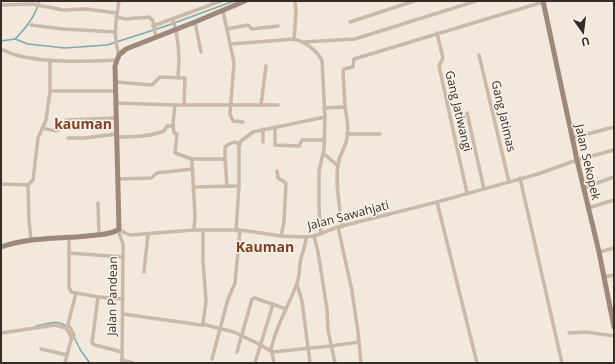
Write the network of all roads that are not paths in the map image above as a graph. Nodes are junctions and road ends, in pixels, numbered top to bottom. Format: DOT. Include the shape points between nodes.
graph roads {
  1 [pos="43,1"];
  2 [pos="119,1"];
  3 [pos="221,1"];
  4 [pos="245,1"];
  5 [pos="295,1"];
  6 [pos="414,1"];
  7 [pos="476,1"];
  8 [pos="543,1"];
  9 [pos="1,5"];
  10 [pos="41,6"];
  11 [pos="207,7"];
  12 [pos="198,11"];
  13 [pos="223,11"];
  14 [pos="117,15"];
  15 [pos="185,15"];
  16 [pos="209,15"];
  17 [pos="201,18"];
  18 [pos="173,20"];
  19 [pos="195,22"];
  20 [pos="350,22"];
  21 [pos="188,23"];
  22 [pos="31,25"];
  23 [pos="278,26"];
  24 [pos="153,27"];
  25 [pos="175,28"];
  26 [pos="227,29"];
  27 [pos="115,32"];
  28 [pos="437,33"];
  29 [pos="156,36"];
  30 [pos="294,40"];
  31 [pos="303,42"];
  32 [pos="231,44"];
  33 [pos="2,50"];
  34 [pos="201,52"];
  35 [pos="1,55"];
  36 [pos="479,55"];
  37 [pos="118,57"];
  38 [pos="50,60"];
  39 [pos="266,66"];
  40 [pos="178,78"];
  41 [pos="116,82"];
  42 [pos="50,91"];
  43 [pos="116,91"];
  44 [pos="116,103"];
  45 [pos="175,105"];
  46 [pos="184,105"];
  47 [pos="230,105"];
  48 [pos="261,105"];
  49 [pos="278,105"];
  50 [pos="345,107"];
  51 [pos="324,108"];
  52 [pos="467,113"];
  53 [pos="325,117"];
  54 [pos="116,118"];
  55 [pos="243,122"];
  56 [pos="173,126"];
  57 [pos="275,127"];
  58 [pos="614,127"];
  59 [pos="43,128"];
  60 [pos="263,129"];
  61 [pos="348,134"];
  62 [pos="380,134"];
  63 [pos="116,135"];
  64 [pos="68,138"];
  65 [pos="572,138"];
  66 [pos="324,140"];
  67 [pos="263,142"];
  68 [pos="240,144"];
  69 [pos="614,150"];
  70 [pos="323,153"];
  71 [pos="192,159"];
  72 [pos="225,159"];
  73 [pos="576,160"];
  74 [pos="338,166"];
  75 [pos="193,169"];
  76 [pos="277,171"];
  77 [pos="614,177"];
  78 [pos="520,178"];
  79 [pos="118,180"];
  80 [pos="509,182"];
  81 [pos="1,184"];
  82 [pos="28,185"];
  83 [pos="227,186"];
  84 [pos="239,186"];
  85 [pos="194,188"];
  86 [pos="583,188"];
  87 [pos="484,189"];
  88 [pos="467,193"];
  89 [pos="614,200"];
  90 [pos="436,202"];
  91 [pos="98,203"];
  92 [pos="590,207"];
  93 [pos="340,227"];
  94 [pos="118,230"];
  95 [pos="194,230"];
  96 [pos="203,230"];
  97 [pos="238,231"];
  98 [pos="148,234"];
  99 [pos="321,234"];
  100 [pos="99,235"];
  101 [pos="281,236"];
  102 [pos="314,236"];
  103 [pos="306,237"];
  104 [pos="69,238"];
  105 [pos="31,240"];
  106 [pos="1,247"];
  107 [pos="614,248"];
  108 [pos="599,252"];
  109 [pos="70,253"];
  110 [pos="123,257"];
  111 [pos="144,272"];
  112 [pos="614,274"];
  113 [pos="604,277"];
  114 [pos="297,284"];
  115 [pos="76,293"];
  116 [pos="98,298"];
  117 [pos="123,299"];
  118 [pos="273,304"];
  119 [pos="286,309"];
  120 [pos="123,314"];
  121 [pos="203,324"];
  122 [pos="614,327"];
  123 [pos="221,328"];
  124 [pos="1,333"];
  125 [pos="569,333"];
  126 [pos="242,336"];
  127 [pos="614,336"];
  128 [pos="73,337"];
  129 [pos="359,342"];
  130 [pos="261,344"];
  131 [pos="331,346"];
  132 [pos="308,349"];
  133 [pos="41,350"];
  134 [pos="272,351"];
  135 [pos="122,352"];
  136 [pos="237,352"];
  137 [pos="67,355"];
  138 [pos="212,359"];
  139 [pos="122,361"];
  140 [pos="65,363"];
  141 [pos="133,363"];
  142 [pos="255,363"];
  143 [pos="274,363"];
  144 [pos="310,363"];
  145 [pos="335,363"];
  146 [pos="361,363"];
  147 [pos="477,363"];
  148 [pos="562,363"];
  1 -- 10 [label="street"];
  2 -- 14 [label="street"];
  3 -- 11 [label="street"];
  4 -- 13 [label="main road"];
  5 -- 30 [label="street"];
  6 -- 20 [label="street"];
  7 -- 31 [label="street" via="355,39"];
  8 -- 28 [label="street"];
  8 -- 65 [label="main road, Jalan Sekopek"];
  9 -- 10 [label="street"];
  10 -- 14 [label="street" via="63,10 86,9"];
  11 -- 12 [label="street"];
  11 -- 16 [label="street"];
  12 -- 15 [label="street"];
  12 -- 17 [label="street"];
  13 -- 16 [label="main road"];
  13 -- 26 [label="street"];
  14 -- 24 [label="street" via="126,19 149,17"];
  14 -- 27 [label="street"];
  15 -- 18 [label="street"];
  15 -- 21 [label="street"];
  16 -- 17 [label="main road"];
  17 -- 19 [label="main road"];
  18 -- 24 [label="street"];
  18 -- 25 [label="street"];
  19 -- 21 [label="main road"];
  19 -- 34 [label="street"];
  21 -- 25 [label="main road"];
  22 -- 27 [label="street"];
  23 -- 26 [label="street" via="252,29 248,25"];
  24 -- 29 [label="street"];
  25 -- 29 [label="main road"];
  25 -- 40 [label="street"];
  26 -- 32 [label="street"];
  27 -- 37 [label="street"];
  28 -- 50 [label="street" via="354,59 353,66 343,71"];
  28 -- 88 [label="street, Gang Jatiwangi" via="443,58 439,66"];
  29 -- 37 [label="main road" via="126,49"];
  30 -- 31 [label="street"];
  30 -- 32 [label="street"];
  31 -- 51 [label="street" via="320,55 322,61"];
  32 -- 47 [label="street" via="234,71"];
  33 -- 35 [label="street"];
  33 -- 38 [label="street" via="17,56"];
  36 -- 80 [label="street, Gang Jatimas"];
  37 -- 38 [label="street" via="101,61"];
  37 -- 41 [label="main road" via="115,66"];
  38 -- 42 [label="street"];
  39 -- 48 [label="street"];
  40 -- 41 [label="street" via="159,77 152,85"];
  40 -- 46 [label="street" via="185,78"];
  41 -- 43 [label="main road"];
  42 -- 43 [label="street"];
  42 -- 59 [label="street"];
  43 -- 44 [label="main road"];
  44 -- 45 [label="street"];
  44 -- 54 [label="main road"];
  45 -- 46 [label="street"];
  45 -- 56 [label="street"];
  46 -- 47 [label="street"];
  47 -- 48 [label="street"];
  47 -- 55 [label="street" via="232,120"];
  48 -- 49 [label="street"];
  50 -- 51 [label="street"];
  50 -- 61 [label="street"];
  51 -- 53 [label="street"];
  52 -- 87 [label="street"];
  53 -- 57 [label="street"];
  53 -- 66 [label="street"];
  54 -- 59 [label="street" via="67,119 59,130"];
  54 -- 63 [label="main road"];
  56 -- 63 [label="street" via="166,126 164,132 151,135"];
  56 -- 71 [label="street" via="174,133 177,134 175,153"];
  57 -- 60 [label="street"];
  57 -- 66 [label="street" via="275,145 298,146 302,140"];
  58 -- 65 [label="street"];
  59 -- 82 [label="street" via="38,138 33,180"];
  60 -- 67 [label="street"];
  60 -- 68 [label="street" via="252,132"];
  61 -- 62 [label="street"];
  61 -- 74 [label="street"];
  63 -- 64 [label="street"];
  63 -- 79 [label="main road"];
  65 -- 73 [label="main road, Jalan Sekopek"];
  66 -- 70 [label="street"];
  68 -- 72 [label="street" via="234,142 227,145"];
  68 -- 84 [label="street"];
  69 -- 73 [label="street, Jalan Sawahjati"];
  70 -- 74 [label="street"];
  70 -- 99 [label="street" via="319,164"];
  71 -- 72 [label="street"];
  71 -- 75 [label="street"];
  72 -- 83 [label="street"];
  73 -- 78 [label="street, Jalan Sawahjati"];
  73 -- 86 [label="main road, Jalan Sekopek"];
  74 -- 93 [label="street"];
  75 -- 79 [label="street" via="157,173 150,178"];
  75 -- 85 [label="street"];
  76 -- 101 [label="street" via="278,178 286,183"];
  77 -- 86 [label="street"];
  78 -- 80 [label="street, Jalan Sawahjati"];
  78 -- 148 [label="street"];
  79 -- 94 [label="main road"];
  80 -- 87 [label="street, Jalan Sawahjati"];
  81 -- 82 [label="street"];
  82 -- 105 [label="street"];
  83 -- 84 [label="street"];
  83 -- 85 [label="street"];
  84 -- 97 [label="street"];
  85 -- 95 [label="street"];
  86 -- 92 [label="main road, Jalan Sekopek"];
  87 -- 88 [label="street, Jalan Sawahjati"];
  88 -- 90 [label="street, Jalan Sawahjati"];
  89 -- 92 [label="street"];
  90 -- 93 [label="street, Jalan Sawahjati"];
  90 -- 147 [label="street"];
  91 -- 100 [label="street"];
  92 -- 108 [label="main road, Jalan Sekopek"];
  93 -- 99 [label="street, Jalan Sawahjati"];
  93 -- 129 [label="street"];
  94 -- 98 [label="street, Jalan Sawahjati" via="130,235"];
  94 -- 100 [label="main road"];
  94 -- 110 [label="street, Jalan Pandean" via="123,244"];
  95 -- 96 [label="street, Jalan Sawahjati"];
  95 -- 98 [label="street, Jalan Sawahjati"];
  96 -- 97 [label="street, Jalan Sawahjati"];
  96 -- 121 [label="street" via="206,301"];
  97 -- 101 [label="street, Jalan Sawahjati"];
  97 -- 123 [label="street" via="235,283"];
  98 -- 111 [label="street"];
  99 -- 102 [label="street, Jalan Sawahjati"];
  100 -- 104 [label="main road"];
  101 -- 103 [label="street, Jalan Sawahjati"];
  102 -- 103 [label="street, Jalan Sawahjati"];
  102 -- 131 [label="street"];
  103 -- 114 [label="street"];
  104 -- 105 [label="main road"];
  104 -- 109 [label="street"];
  105 -- 106 [label="main road"];
  107 -- 108 [label="street"];
  108 -- 113 [label="main road, Jalan Sekopek"];
  109 -- 110 [label="street"];
  109 -- 115 [label="street" via="69,289"];
  110 -- 117 [label="street, Jalan Pandean"];
  112 -- 113 [label="street"];
  113 -- 122 [label="main road, Jalan Sekopek"];
  114 -- 119 [label="street"];
  114 -- 132 [label="street" via="302,301"];
  115 -- 116 [label="street"];
  115 -- 128 [label="street" via="68,324"];
  116 -- 117 [label="street"];
  116 -- 135 [label="street" via="92,343"];
  117 -- 120 [label="street, Jalan Pandean"];
  118 -- 119 [label="street"];
  118 -- 126 [label="street" via="252,298"];
  118 -- 130 [label="street"];
  119 -- 134 [label="street" via="273,341"];
  120 -- 121 [label="street"];
  120 -- 135 [label="street, Jalan Pandean"];
  121 -- 123 [label="street"];
  123 -- 126 [label="street"];
  123 -- 138 [label="street"];
  124 -- 128 [label="street" via="55,325 66,328"];
  125 -- 127 [label="street" via="586,332"];
  126 -- 130 [label="street"];
  126 -- 136 [label="street"];
  128 -- 137 [label="street"];
  129 -- 131 [label="street"];
  129 -- 146 [label="street"];
  130 -- 134 [label="street"];
  130 -- 142 [label="street"];
  131 -- 132 [label="street"];
  131 -- 145 [label="street"];
  132 -- 134 [label="street"];
  132 -- 144 [label="street"];
  133 -- 137 [label="street"];
  134 -- 143 [label="street"];
  135 -- 139 [label="street, Jalan Pandean"];
  137 -- 140 [label="street"];
  139 -- 141 [label="street"];
}
